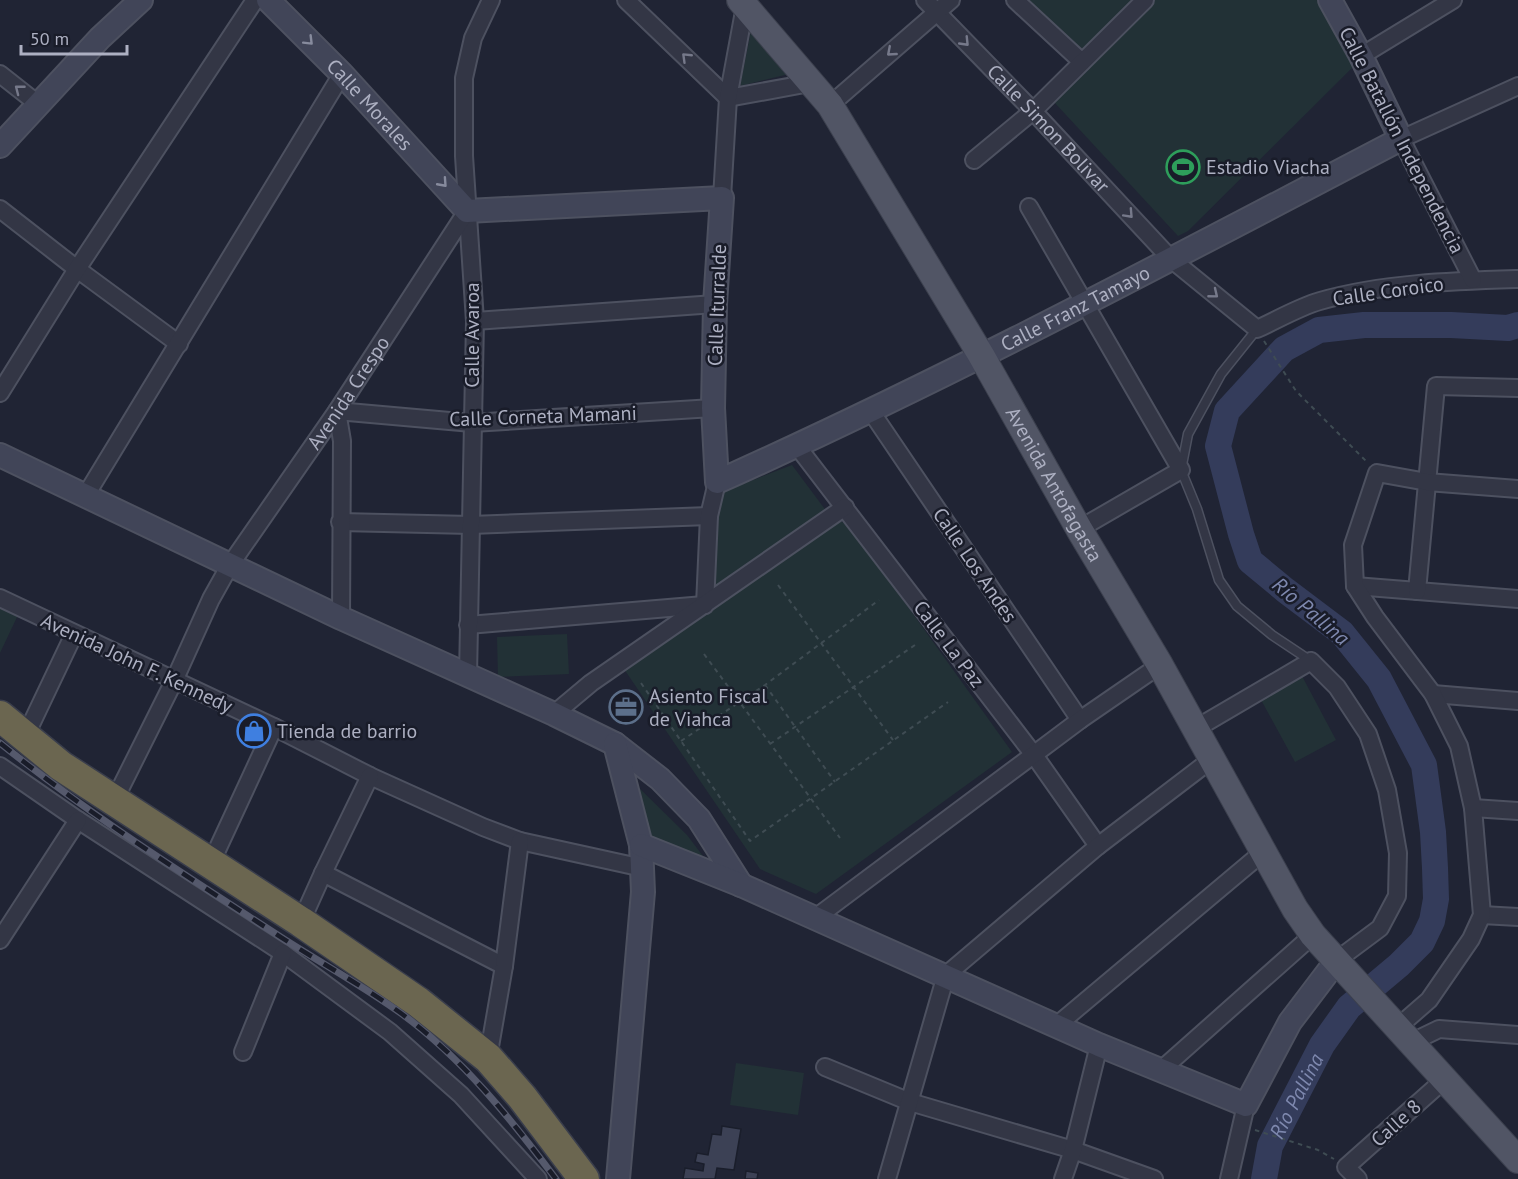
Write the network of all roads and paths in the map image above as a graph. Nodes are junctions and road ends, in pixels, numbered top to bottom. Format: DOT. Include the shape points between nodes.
graph roads {
  1 [pos="141,0"];
  2 [pos="255,0"];
  3 [pos="268,0"];
  4 [pos="490,0"];
  5 [pos="626,0"];
  6 [pos="951,0"];
  7 [pos="1015,0"];
  8 [pos="1145,0"];
  9 [pos="1330,0"];
  10 [pos="1452,0"];
  11 [pos="743,3"];
  12 [pos="931,6"];
  13 [pos="1361,56"];
  14 [pos="1082,63"];
  15 [pos="0,74"];
  16 [pos="342,74"];
  17 [pos="810,83"];
  18 [pos="1518,86"];
  19 [pos="728,98"];
  20 [pos="38,104"];
  21 [pos="830,105"];
  22 [pos="1033,111"];
  23 [pos="1401,140"];
  24 [pos="0,146"];
  25 [pos="974,160"];
  26 [pos="722,198"];
  27 [pos="1029,207"];
  28 [pos="0,210"];
  29 [pos="467,210"];
  30 [pos="1171,259"];
  31 [pos="77,269"];
  32 [pos="1518,279"];
  33 [pos="1473,280"];
  34 [pos="1085,303"];
  35 [pos="715,304"];
  36 [pos="475,321"];
  37 [pos="1257,329"];
  38 [pos="179,344"];
  39 [pos="1266,344"];
  40 [pos="981,355"];
  41 [pos="1518,388"];
  42 [pos="0,393"];
  43 [pos="713,408"];
  44 [pos="870,410"];
  45 [pos="337,411"];
  46 [pos="472,423"];
  47 [pos="797,446"];
  48 [pos="0,455"];
  49 [pos="1180,470"];
  50 [pos="1377,473"];
  51 [pos="717,482"];
  52 [pos="1427,482"];
  53 [pos="1518,489"];
  54 [pos="86,495"];
  55 [pos="845,507"];
  56 [pos="709,516"];
  57 [pos="340,522"];
  58 [pos="471,525"];
  59 [pos="1079,529"];
  60 [pos="230,565"];
  61 [pos="778,585"];
  62 [pos="1355,586"];
  63 [pos="1417,591"];
  64 [pos="0,598"];
  65 [pos="1518,599"];
  66 [pos="879,600"];
  67 [pos="705,605"];
  68 [pos="341,618"];
  69 [pos="468,625"];
  70 [pos="74,634"];
  71 [pos="821,643"];
  72 [pos="915,645"];
  73 [pos="704,654"];
  74 [pos="1311,661"];
  75 [pos="1160,665"];
  76 [pos="468,676"];
  77 [pos="174,681"];
  78 [pos="641,682"];
  79 [pos="765,685"];
  80 [pos="854,687"];
  81 [pos="1433,694"];
  82 [pos="1518,701"];
  83 [pos="738,702"];
  84 [pos="948,702"];
  85 [pos="554,714"];
  86 [pos="0,716"];
  87 [pos="1080,720"];
  88 [pos="274,727"];
  89 [pos="796,727"];
  90 [pos="1195,729"];
  91 [pos="25,737"];
  92 [pos="893,740"];
  93 [pos="681,741"];
  94 [pos="615,744"];
  95 [pos="770,744"];
  96 [pos="1034,755"];
  97 [pos="1212,759"];
  98 [pos="0,766"];
  99 [pos="370,776"];
  100 [pos="835,782"];
  101 [pos="811,799"];
  102 [pos="114,801"];
  103 [pos="1473,808"];
  104 [pos="1518,811"];
  105 [pos="78,820"];
  106 [pos="840,838"];
  107 [pos="520,841"];
  108 [pos="641,845"];
  109 [pos="1098,846"];
  110 [pos="1262,853"];
  111 [pos="211,863"];
  112 [pos="643,868"];
  113 [pos="323,873"];
  114 [pos="741,885"];
  115 [pos="1482,915"];
  116 [pos="1518,917"];
  117 [pos="814,918"];
  118 [pos="5,920"];
  119 [pos="301,922"];
  120 [pos="1313,934"];
  121 [pos="0,940"];
  122 [pos="283,953"];
  123 [pos="504,966"];
  124 [pos="1346,969"];
  125 [pos="946,975"];
  126 [pos="1056,1026"];
  127 [pos="1398,1027"];
  128 [pos="1518,1035"];
  129 [pos="1099,1045"];
  130 [pos="243,1052"];
  131 [pos="488,1058"];
  132 [pos="825,1067"];
  133 [pos="1161,1070"];
  134 [pos="1445,1079"];
  135 [pos="910,1102"];
  136 [pos="1246,1105"];
  137 [pos="1264,1132"];
  138 [pos="1073,1150"];
  139 [pos="1318,1150"];
  140 [pos="1518,1160"];
  141 [pos="1352,1173"];
  142 [pos="538,1179"];
  143 [pos="584,1179"];
  144 [pos="618,1179"];
  145 [pos="887,1179"];
  146 [pos="1063,1179"];
  147 [pos="1154,1179"];
  148 [pos="1228,1179"];
  1 -- 20 [label="street"];
  2 -- 31 [label="street"];
  3 -- 16 [label="street, Calle Morales, one-way"];
  4 -- 29 [label="street, Calle Avaroa" via="474,38 464,78"];
  19 -- 5 [label="street, one-way"];
  6 -- 12 [label="street"];
  7 -- 14 [label="street"];
  8 -- 14 [label="street"];
  9 -- 13 [label="street, Calle Batallón Independencia"];
  10 -- 13 [label="street"];
  11 -- 17 [label="main road, Avenida Antofagasta"];
  11 -- 19 [label="street, Calle Iturralde"];
  12 -- 21 [label="street, one-way"];
  12 -- 22 [label="street, Calle Simon Bolivar, one-way"];
  13 -- 23 [label="street, Calle Batallón Independencia"];
  14 -- 22 [label="street"];
  20 -- 15 [label="street, one-way"];
  16 -- 29 [label="street, Calle Morales, one-way"];
  16 -- 38 [label="street"];
  17 -- 19 [label="street"];
  17 -- 21 [label="main road, Avenida Antofagasta"];
  18 -- 23 [label="street"];
  19 -- 26 [label="street, Calle Iturralde"];
  20 -- 24 [label="street"];
  21 -- 40 [label="main road, Avenida Antofagasta"];
  22 -- 25 [label="street"];
  22 -- 30 [label="street, Calle Simon Bolivar, one-way"];
  23 -- 30 [label="street"];
  23 -- 33 [label="street, Calle Batallón Independencia"];
  26 -- 29 [label="street"];
  26 -- 35 [label="street, Calle Iturralde"];
  27 -- 34 [label="street"];
  28 -- 31 [label="street"];
  29 -- 36 [label="street, Calle Avaroa"];
  29 -- 45 [label="street, Avenida Crespo"];
  30 -- 34 [label="street, Calle Franz Tamayo"];
  30 -- 37 [label="street, Calle Simon Bolivar, one-way"];
  31 -- 38 [label="street"];
  31 -- 42 [label="street"];
  32 -- 33 [label="street, Calle Coroico"];
  33 -- 37 [label="street, Calle Coroico" via="1379,289 1319,301"];
  34 -- 40 [label="street, Calle Franz Tamayo"];
  34 -- 49 [label="street"];
  35 -- 36 [label="street"];
  35 -- 43 [label="street, Calle Iturralde"];
  36 -- 46 [label="street, Calle Avaroa"];
  37 -- 49 [label="lane, Calle Coroico" via="1221,374 1188,434"];
  38 -- 54 [label="street"];
  39 -- 50 [label="path" via="1296,391"];
  40 -- 44 [label="street"];
  40 -- 59 [label="main road, Avenida Antofagasta"];
  41 -- 52 [label="street" via="1436,386"];
  43 -- 46 [label="street, Calle Corneta Mamani"];
  43 -- 51 [label="street, Calle Iturralde"];
  44 -- 47 [label="street"];
  44 -- 87 [label="street, Calle Los Andes"];
  45 -- 46 [label="street, Calle Corneta Mamani"];
  45 -- 57 [label="street" via="342,441"];
  45 -- 60 [label="street, Avenida Crespo"];
  46 -- 58 [label="street, Calle Avaroa"];
  47 -- 51 [label="street"];
  47 -- 55 [label="street, Calle La Paz"];
  48 -- 54 [label="street"];
  49 -- 59 [label="street"];
  49 -- 74 [label="lane" via="1219,580 1237,606"];
  50 -- 52 [label="street"];
  50 -- 62 [label="street" via="1353,545"];
  51 -- 56 [label="street, Calle Iturralde"];
  52 -- 53 [label="street"];
  52 -- 63 [label="street"];
  54 -- 60 [label="street"];
  55 -- 67 [label="street"];
  55 -- 96 [label="street, Calle La Paz"];
  56 -- 58 [label="street"];
  56 -- 67 [label="street, Calle Iturralde"];
  57 -- 58 [label="street"];
  57 -- 68 [label="street"];
  58 -- 69 [label="street, Calle Avaroa"];
  59 -- 75 [label="main road, Avenida Antofagasta"];
  60 -- 68 [label="street"];
  60 -- 77 [label="street, Avenida Crespo"];
  61 -- 71 [label="path"];
  62 -- 63 [label="street"];
  62 -- 81 [label="street"];
  63 -- 65 [label="street"];
  64 -- 70 [label="street, Avenida John F. Kennedy"];
  66 -- 71 [label="path"];
  67 -- 69 [label="street"];
  67 -- 85 [label="street" via="591,683"];
  68 -- 76 [label="street"];
  69 -- 76 [label="street, Calle Avaroa"];
  70 -- 77 [label="street, Avenida John F. Kennedy"];
  70 -- 91 [label="street"];
  71 -- 79 [label="path"];
  71 -- 80 [label="path"];
  72 -- 80 [label="path"];
  73 -- 83 [label="path"];
  74 -- 90 [label="street"];
  74 -- 124 [label="street" via="1337,687 1368,735 1387,790 1398,853 1397,896 1380,928"];
  75 -- 87 [label="street"];
  75 -- 90 [label="main road, Avenida Antofagasta"];
  76 -- 85 [label="street"];
  77 -- 88 [label="street, Avenida John F. Kennedy"];
  77 -- 102 [label="street, Avenida Crespo"];
  78 -- 93 [label="path"];
  79 -- 83 [label="path"];
  79 -- 89 [label="path"];
  80 -- 89 [label="path"];
  80 -- 92 [label="path"];
  81 -- 82 [label="street"];
  81 -- 103 [label="street" via="1460,746"];
  83 -- 93 [label="path"];
  83 -- 95 [label="path"];
  84 -- 92 [label="path"];
  85 -- 94 [label="street"];
  86 -- 91 [label="highway"];
  87 -- 96 [label="street"];
  88 -- 99 [label="street, Avenida John F. Kennedy"];
  88 -- 111 [label="street"];
  89 -- 95 [label="path"];
  89 -- 100 [label="path"];
  90 -- 97 [label="main road, Avenida Antofagasta"];
  91 -- 102 [label="highway"];
  92 -- 100 [label="path"];
  93 -- 101 [label="path" via="750,841"];
  94 -- 108 [label="street"];
  94 -- 114 [label="street" via="660,779 699,819"];
  95 -- 101 [label="path"];
  96 -- 109 [label="street, Calle La Paz"];
  96 -- 117 [label="street"];
  97 -- 109 [label="street"];
  97 -- 110 [label="main road, Avenida Antofagasta"];
  98 -- 105 [label="street"];
  99 -- 107 [label="street, Avenida John F. Kennedy"];
  99 -- 113 [label="street"];
  100 -- 101 [label="path"];
  101 -- 106 [label="path"];
  102 -- 111 [label="highway"];
  103 -- 104 [label="street"];
  103 -- 115 [label="street"];
  105 -- 118 [label="street"];
  105 -- 122 [label="street"];
  107 -- 112 [label="street, Avenida John F. Kennedy"];
  107 -- 123 [label="street"];
  108 -- 112 [label="street"];
  108 -- 114 [label="street"];
  109 -- 125 [label="street"];
  110 -- 120 [label="main road, Avenida Antofagasta"];
  110 -- 126 [label="street"];
  111 -- 119 [label="highway"];
  112 -- 144 [label="street"];
  113 -- 119 [label="street"];
  113 -- 123 [label="street"];
  114 -- 117 [label="street"];
  115 -- 116 [label="street"];
  115 -- 127 [label="street" via="1471,939 1429,1000"];
  117 -- 125 [label="street"];
  118 -- 121 [label="street"];
  119 -- 131 [label="highway" via="418,1002"];
  120 -- 124 [label="main road, Avenida Antofagasta"];
  120 -- 133 [label="street"];
  122 -- 130 [label="street"];
  122 -- 142 [label="street" via="390,1032 461,1095"];
  123 -- 131 [label="street"];
  124 -- 127 [label="main road, Avenida Antofagasta"];
  124 -- 136 [label="street" via="1290,1022"];
  125 -- 126 [label="street"];
  125 -- 135 [label="street"];
  126 -- 129 [label="street"];
  127 -- 128 [label="street"];
  127 -- 134 [label="main road, Avenida Antofagasta"];
  129 -- 133 [label="street"];
  129 -- 138 [label="street"];
  131 -- 143 [label="highway"];
  132 -- 135 [label="street"];
  133 -- 136 [label="street"];
  134 -- 140 [label="main road, Avenida Antofagasta"];
  134 -- 141 [label="street, Calle 8"];
  135 -- 138 [label="street"];
  135 -- 145 [label="street"];
  136 -- 148 [label="street"];
  137 -- 139 [label="path"];
  138 -- 146 [label="street"];
  138 -- 147 [label="street"];
}
